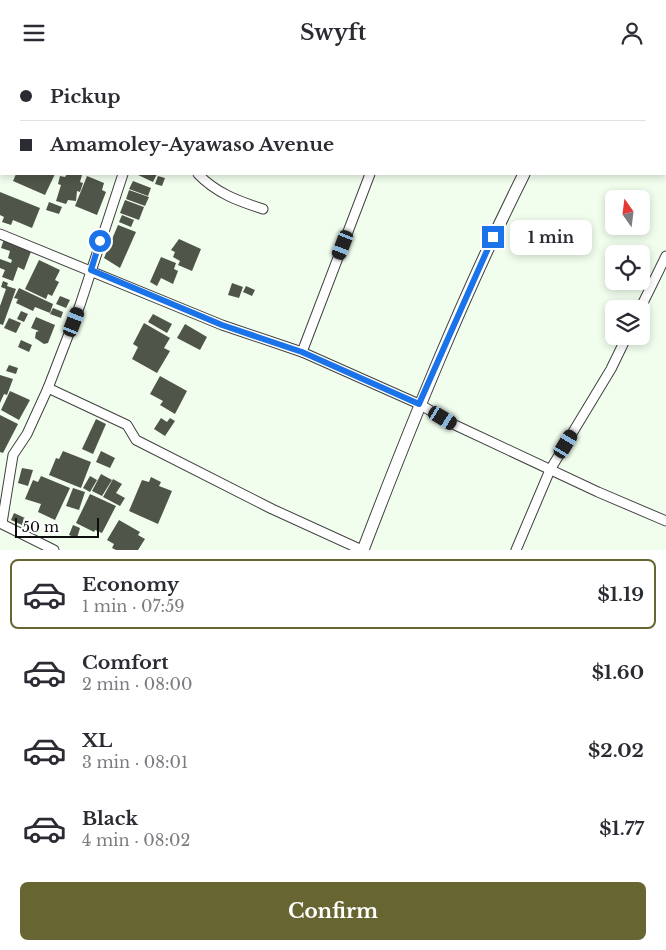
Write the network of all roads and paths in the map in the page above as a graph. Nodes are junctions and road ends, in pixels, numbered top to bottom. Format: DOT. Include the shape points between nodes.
graph roads {
  1 [pos="123,175"];
  2 [pos="199,175"];
  3 [pos="370,175"];
  4 [pos="522,175"];
  5 [pos="263,209"];
  6 [pos="0,234"];
  7 [pos="666,256"];
  8 [pos="91,270"];
  9 [pos="644,300"];
  10 [pos="622,345"];
  11 [pos="302,352"];
  12 [pos="48,388"];
  13 [pos="419,404"];
  14 [pos="550,470"];
  15 [pos="666,521"];
  16 [pos="1,523"];
  17 [pos="54,550"];
  18 [pos="363,550"];
  19 [pos="516,550"];
  1 -- 8 [label="street"];
  2 -- 5 [label="street" via="208,185 233,199"];
  3 -- 11 [label="street"];
  4 -- 13 [label="street"];
  6 -- 8 [label="street"];
  7 -- 9 [label="street"];
  8 -- 11 [label="street" via="222,325"];
  8 -- 12 [label="street"];
  10 -- 14 [label="street"];
  11 -- 13 [label="street"];
  12 -- 16 [label="street" via="30,428 13,455"];
  12 -- 18 [label="street" via="127,425 136,441"];
  13 -- 14 [label="street" via="454,425"];
  13 -- 18 [label="street"];
  14 -- 15 [label="street"];
  14 -- 19 [label="street"];
  16 -- 17 [label="street"];
}
